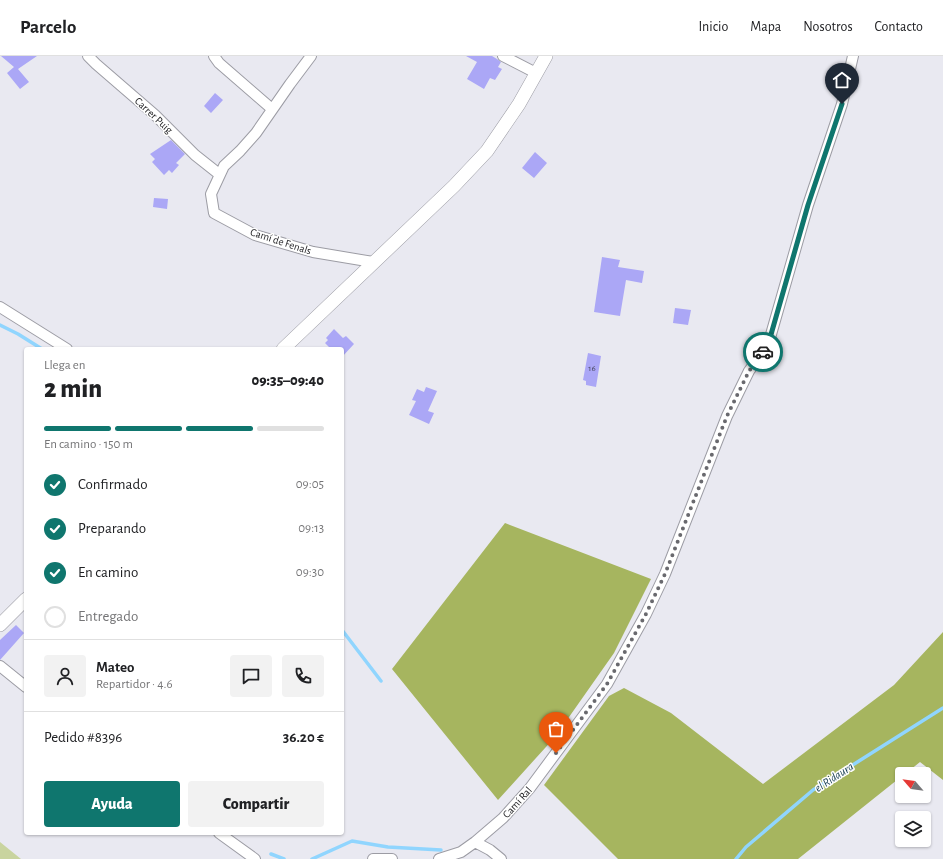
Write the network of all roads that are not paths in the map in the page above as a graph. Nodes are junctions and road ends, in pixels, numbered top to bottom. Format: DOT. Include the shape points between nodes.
graph roads {
  1 [pos="88,56"];
  2 [pos="214,56"];
  3 [pos="311,56"];
  4 [pos="503,56"];
  5 [pos="546,56"];
  6 [pos="853,56"];
  7 [pos="536,73"];
  8 [pos="272,109"];
  9 [pos="219,174"];
  10 [pos="373,262"];
  11 [pos="0,307"];
  12 [pos="64,347"];
  13 [pos="285,347"];
  14 [pos="24,602"];
  15 [pos="0,625"];
  16 [pos="0,666"];
  17 [pos="24,685"];
  18 [pos="222,835"];
  19 [pos="475,842"];
  20 [pos="255,859"];
  21 [pos="373,859"];
  22 [pos="392,859"];
  23 [pos="439,859"];
  24 [pos="501,859"];
  1 -- 9 [label="street, Carrer Puig"];
  2 -- 8 [label="street"];
  3 -- 8 [label="street, Camí de Fenals"];
  4 -- 7 [label="street"];
  5 -- 7 [label="street"];
  6 -- 19 [label="street, Camí Ral" via="842,104 808,205 768,345 749,371 727,416 665,574 646,614 607,684 565,742 503,818"];
  7 -- 10 [label="street" via="519,104 487,150 454,186"];
  8 -- 9 [label="street, Camí de Fenals" via="256,132"];
  9 -- 10 [label="street, Camí de Fenals" via="212,194 214,213 255,235 313,252"];
  10 -- 13 [label="street"];
  11 -- 12 [label="street"];
  14 -- 15 [label="street"];
  16 -- 17 [label="street"];
  18 -- 20 [label="street"];
  19 -- 23 [label="street, Camí Ral" via="461,852"];
  19 -- 24 [label="street"];
  21 -- 22 [label="street"];
}
